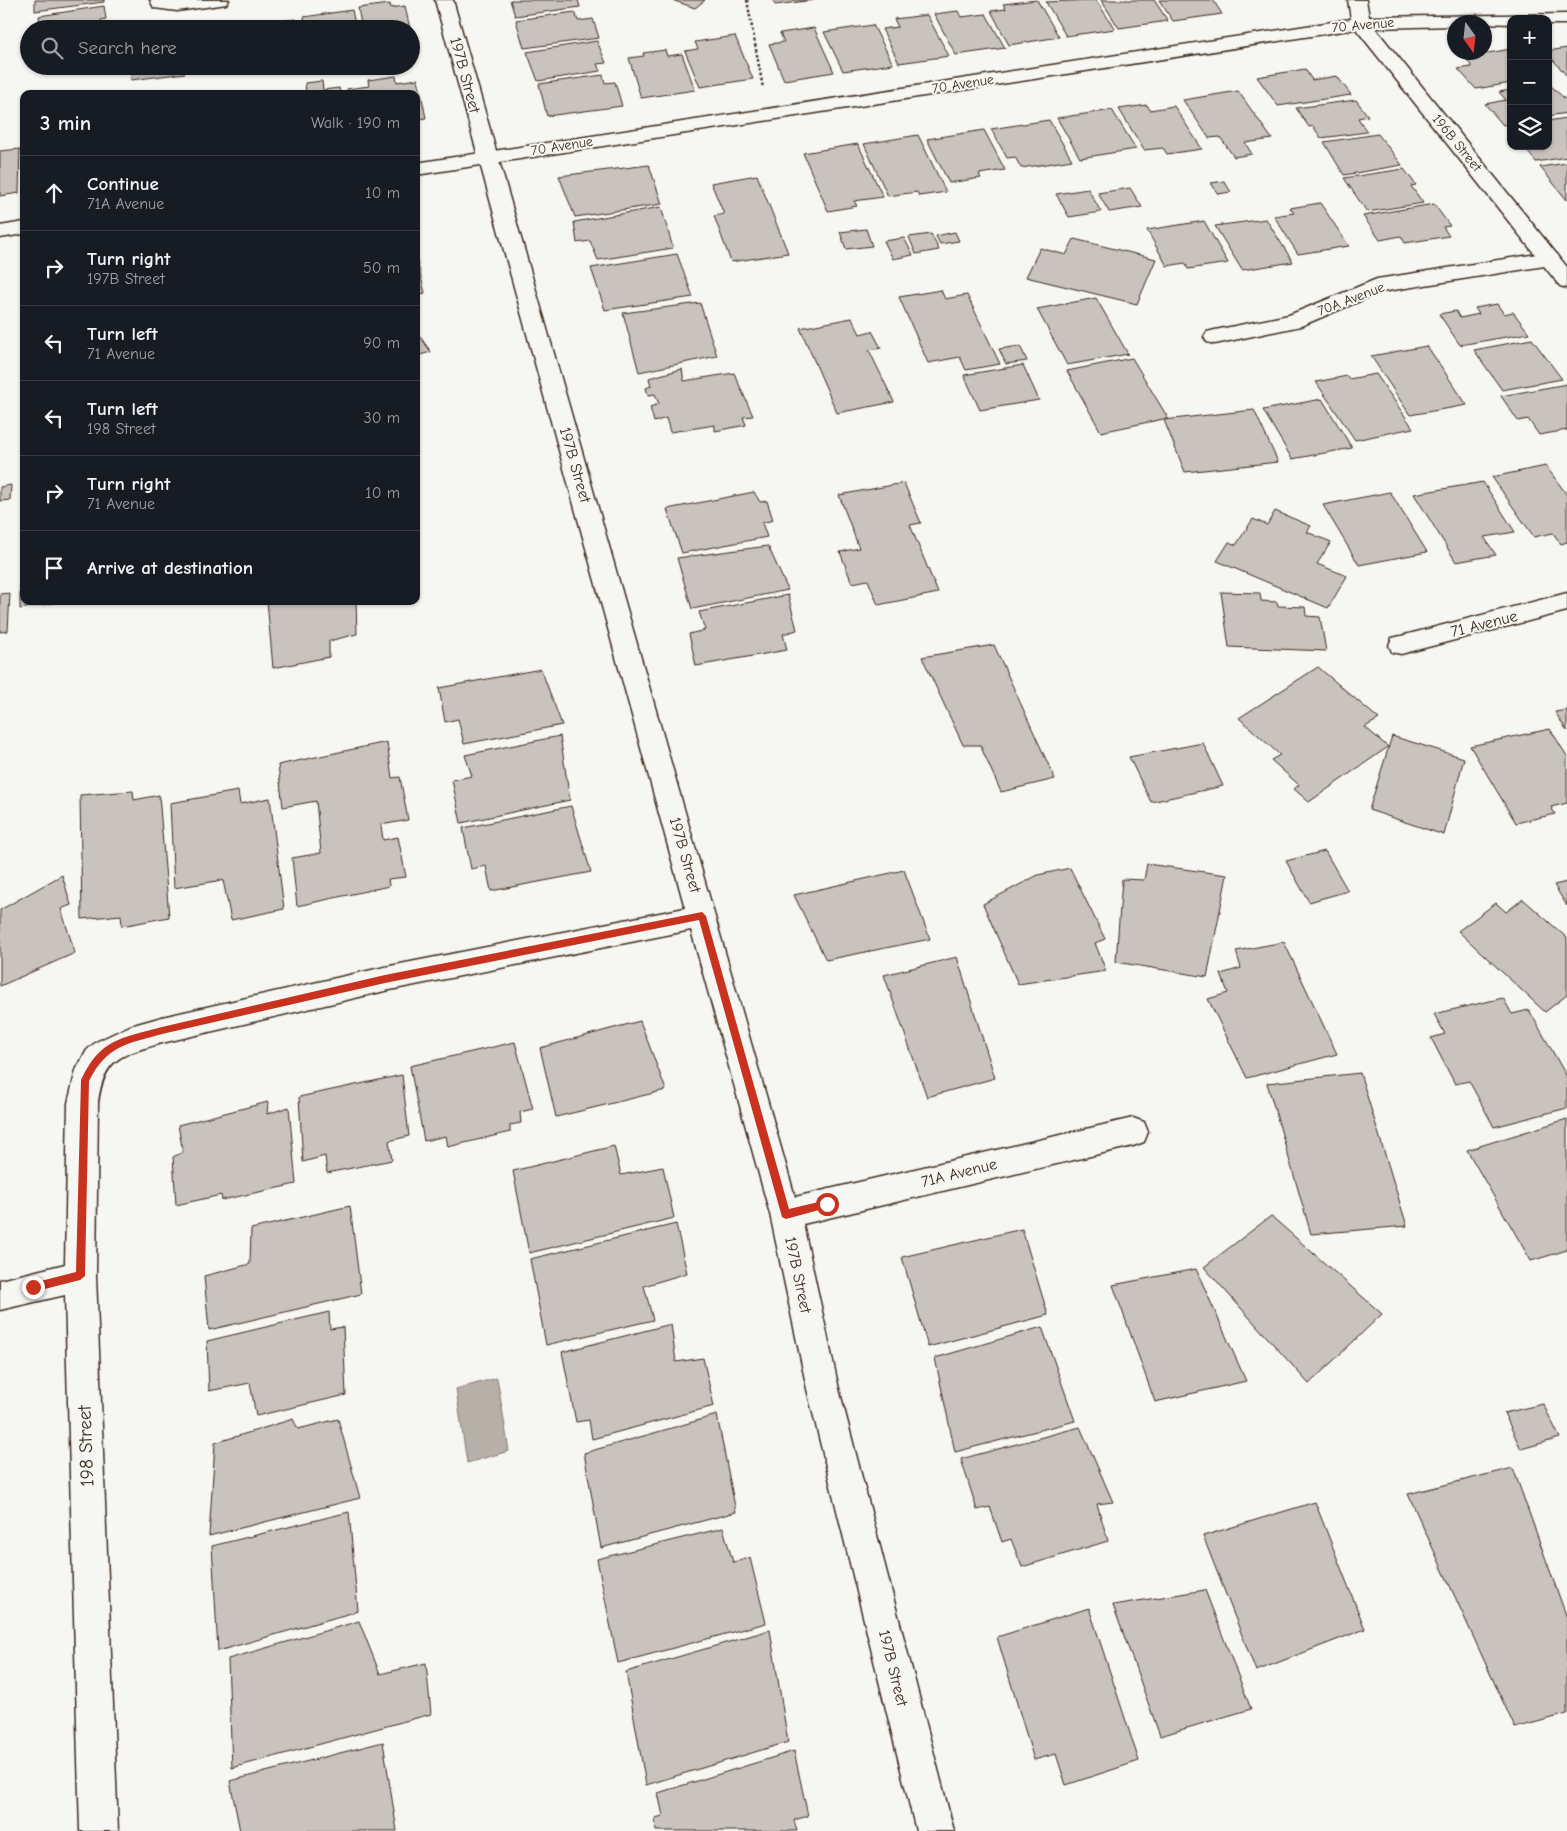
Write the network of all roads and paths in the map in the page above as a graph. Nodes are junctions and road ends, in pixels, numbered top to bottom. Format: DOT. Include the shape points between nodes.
graph roads {
  1 [pos="220,0"];
  2 [pos="444,0"];
  3 [pos="746,0"];
  4 [pos="1357,0"];
  5 [pos="160,2"];
  6 [pos="1507,19"];
  7 [pos="1361,23"];
  8 [pos="764,89"];
  9 [pos="488,158"];
  10 [pos="420,168"];
  11 [pos="20,229"];
  12 [pos="0,232"];
  13 [pos="1550,259"];
  14 [pos="1567,281"];
  15 [pos="1214,337"];
  16 [pos="1567,602"];
  17 [pos="1401,645"];
  18 [pos="702,916"];
  19 [pos="1133,1132"];
  20 [pos="786,1214"];
  21 [pos="80,1276"];
  22 [pos="0,1295"];
  23 [pos="99,1831"];
  24 [pos="935,1831"];
  1 -- 5 [label="street" via="177,6"];
  2 -- 9 [label="street, 197B Street"];
  3 -- 8 [label="path"];
  4 -- 7 [label="street, 196B Street"];
  6 -- 7 [label="street, 70 Avenue"];
  7 -- 9 [label="street, 70 Avenue"];
  7 -- 13 [label="street, 196B Street"];
  9 -- 10 [label="street, 70 Avenue"];
  9 -- 18 [label="street, 197B Street"];
  11 -- 12 [label="street"];
  13 -- 14 [label="street, 196B Street"];
  13 -- 15 [label="street, 70A Avenue" via="1376,286 1294,321"];
  16 -- 17 [label="street, 71 Avenue"];
  18 -- 20 [label="street, 197B Street"];
  18 -- 21 [label="street, 198 Street" via="385,979 162,1030 126,1040 104,1051 85,1080"];
  19 -- 20 [label="street, 71A Avenue"];
  20 -- 24 [label="street, 197B Street" via="823,1389"];
  21 -- 22 [label="street"];
  21 -- 23 [label="street, 198 Street"];
}
